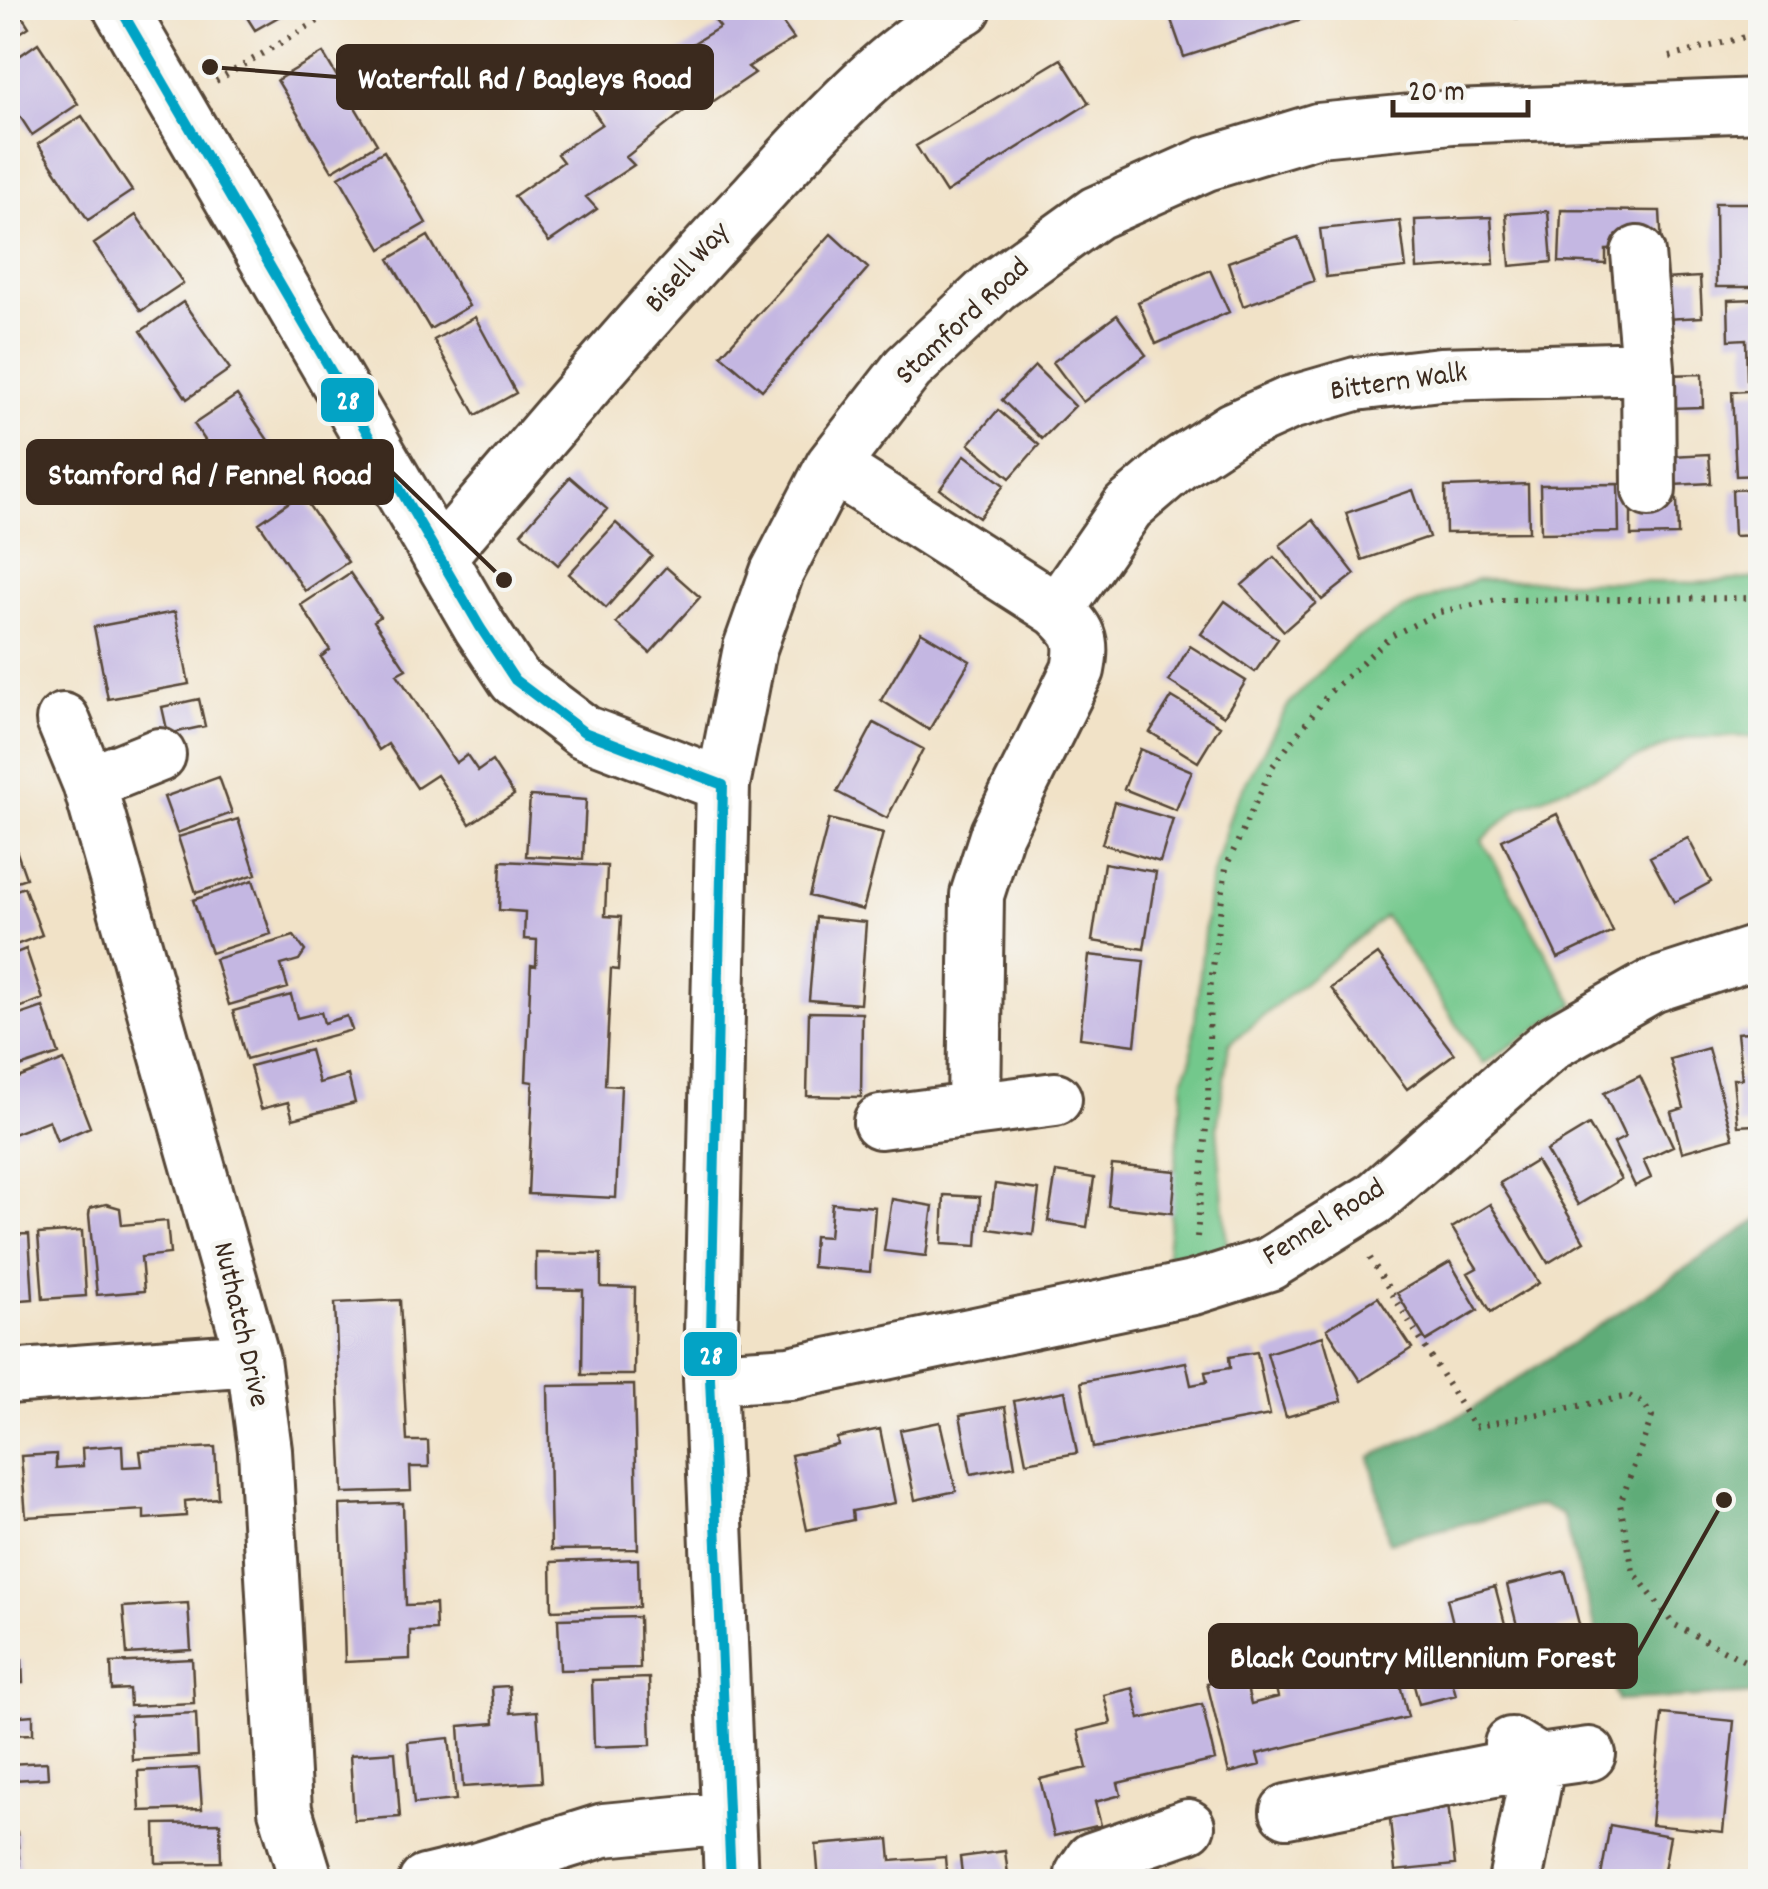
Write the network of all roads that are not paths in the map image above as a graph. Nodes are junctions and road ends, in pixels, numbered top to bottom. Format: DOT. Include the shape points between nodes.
graph roads {
  1 [pos="120,8"];
  2 [pos="965,8"];
  3 [pos="1760,105"];
  4 [pos="1638,254"];
  5 [pos="1648,368"];
  6 [pos="832,466"];
  7 [pos="1649,490"];
  8 [pos="439,557"];
  9 [pos="1057,610"];
  10 [pos="64,720"];
  11 [pos="159,756"];
  12 [pos="88,782"];
  13 [pos="723,785"];
  14 [pos="1760,950"];
  15 [pos="1055,1099"];
  16 [pos="974,1108"];
  17 [pos="880,1122"];
  18 [pos="253,1359"];
  19 [pos="8,1377"];
  20 [pos="710,1378"];
  21 [pos="1287,1812"];
  22 [pos="728,1818"];
  23 [pos="1188,1826"];
  24 [pos="307,1882"];
  25 [pos="425,1882"];
  26 [pos="731,1882"];
  27 [pos="1082,1882"];
  28 [pos="1515,1882"];
  1 -- 8 [label="street"];
  2 -- 8 [label="street, Bisell Way" via="888,62 836,110 668,289"];
  3 -- 6 [label="street, Stamford Road" via="1452,117 1318,130 1206,164 1096,213 995,286 908,368"];
  4 -- 5 [label="street"];
  5 -- 7 [label="street"];
  5 -- 9 [label="street, Bittern Walk" via="1440,374 1356,384 1290,403 1232,429 1128,507"];
  6 -- 9 [label="street"];
  6 -- 13 [label="street, Stamford Road" via="777,572 750,648"];
  8 -- 13 [label="street" via="515,680 584,732"];
  9 -- 16 [label="street" via="1077,630 1078,670 997,833 976,895"];
  10 -- 12 [label="street, Nuthatch Drive"];
  11 -- 12 [label="street"];
  12 -- 18 [label="street, Nuthatch Drive"];
  13 -- 20 [label="street, Stamford Road"];
  14 -- 20 [label="street, Fennel Road" via="1652,986 1552,1042 1374,1199 1270,1264 1194,1288 790,1373"];
  15 -- 16 [label="street"];
  16 -- 17 [label="street"];
  18 -- 19 [label="street"];
  18 -- 24 [label="street, Nuthatch Drive" via="285,1810"];
  20 -- 22 [label="street, Stamford Road"];
  21 -- 28 [label="street" via="1542,1750"];
  22 -- 25 [label="street" via="604,1830"];
  22 -- 26 [label="street, Stamford Road"];
  23 -- 27 [label="street" via="1092,1859"];
}
